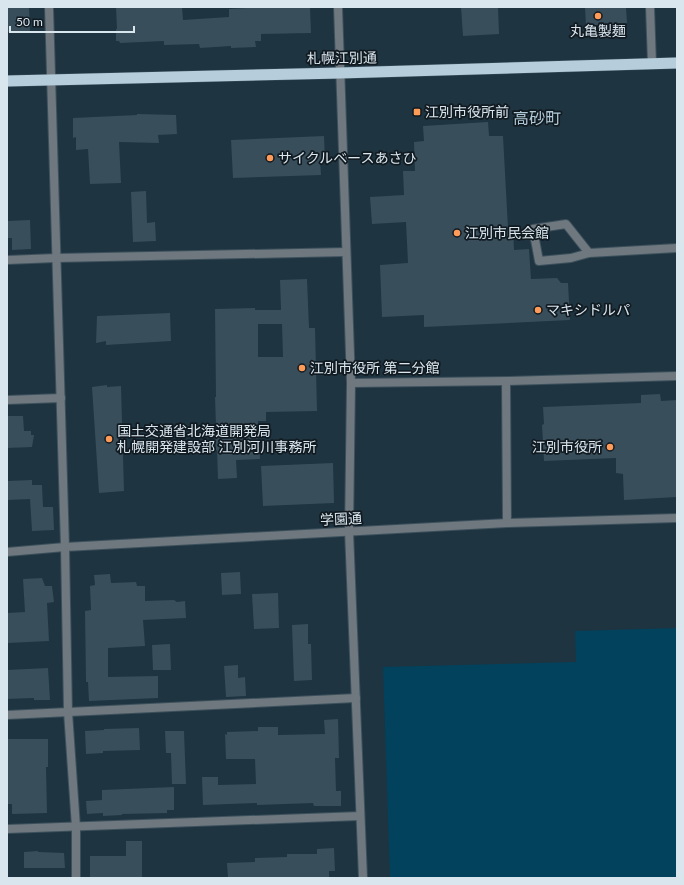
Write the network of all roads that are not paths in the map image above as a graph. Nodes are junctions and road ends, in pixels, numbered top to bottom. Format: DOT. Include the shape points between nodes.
graph roads {
  1 [pos="49,7"];
  2 [pos="338,7"];
  3 [pos="650,7"];
  4 [pos="677,63"];
  5 [pos="652,64"];
  6 [pos="340,73"];
  7 [pos="51,79"];
  8 [pos="7,81"];
  9 [pos="677,248"];
  10 [pos="346,252"];
  11 [pos="589,253"];
  12 [pos="56,258"];
  13 [pos="7,260"];
  14 [pos="677,376"];
  15 [pos="506,381"];
  16 [pos="351,383"];
  17 [pos="61,398"];
  18 [pos="7,400"];
  19 [pos="677,518"];
  20 [pos="507,523"];
  21 [pos="349,532"];
  22 [pos="65,547"];
  23 [pos="7,552"];
  24 [pos="356,698"];
  25 [pos="68,712"];
  26 [pos="7,715"];
  27 [pos="360,816"];
  28 [pos="76,827"];
  29 [pos="7,829"];
  30 [pos="76,878"];
  31 [pos="363,878"];
  1 -- 7 [label="street"];
  2 -- 6 [label="street"];
  3 -- 5 [label="street"];
  4 -- 5 [label="highway, 札幌江別通"];
  5 -- 6 [label="highway, 札幌江別通"];
  6 -- 7 [label="highway, 札幌江別通"];
  6 -- 10 [label="street"];
  7 -- 8 [label="highway, 札幌江別通"];
  7 -- 12 [label="street"];
  9 -- 11 [label="street"];
  10 -- 12 [label="street"];
  10 -- 16 [label="street"];
  11 -- 11 [label="street" via="571,258 539,261 533,230 566,224"];
  12 -- 13 [label="street"];
  12 -- 17 [label="street"];
  14 -- 15 [label="street"];
  15 -- 16 [label="street"];
  15 -- 20 [label="street"];
  16 -- 21 [label="street"];
  17 -- 18 [label="street"];
  17 -- 22 [label="street"];
  19 -- 20 [label="street, 学園通"];
  20 -- 21 [label="street, 学園通"];
  21 -- 22 [label="street, 学園通"];
  21 -- 24 [label="street"];
  22 -- 23 [label="street, 学園通"];
  22 -- 25 [label="street"];
  24 -- 25 [label="street"];
  24 -- 27 [label="street"];
  25 -- 26 [label="street"];
  25 -- 28 [label="street"];
  27 -- 28 [label="street"];
  27 -- 31 [label="street"];
  28 -- 29 [label="street"];
  28 -- 30 [label="street"];
}
